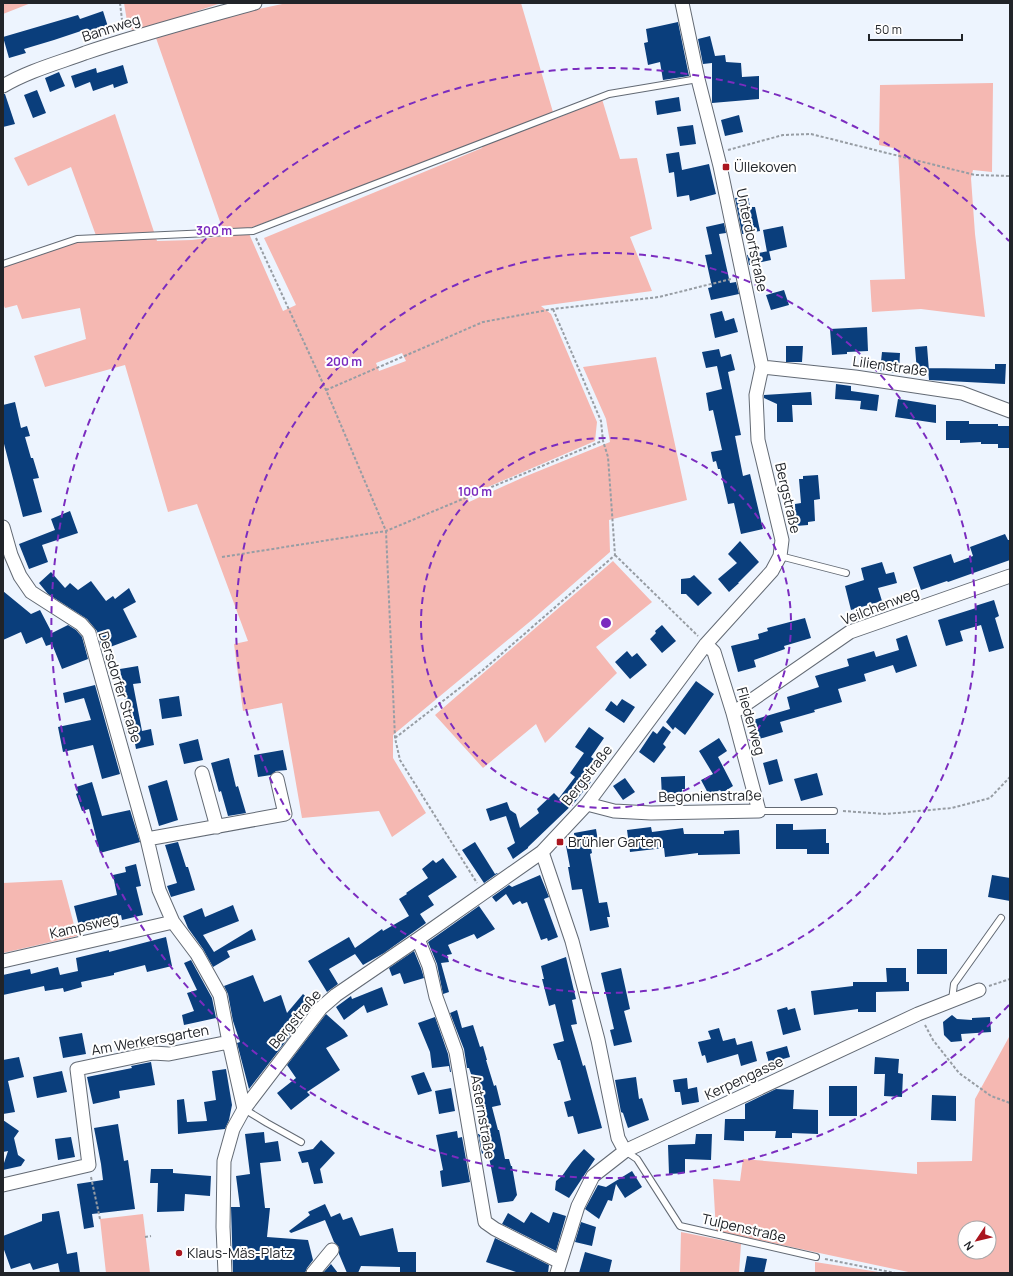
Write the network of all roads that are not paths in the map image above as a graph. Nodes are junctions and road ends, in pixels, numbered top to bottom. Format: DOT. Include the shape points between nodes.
graph roads {
  1 [pos="255,3"];
  2 [pos="682,3"];
  3 [pos="698,79"];
  4 [pos="3,86"];
  5 [pos="3,264"];
  6 [pos="762,367"];
  7 [pos="1010,412"];
  8 [pos="3,527"];
  9 [pos="780,556"];
  10 [pos="846,573"];
  11 [pos="1010,576"];
  12 [pos="706,644"];
  13 [pos="733,713"];
  14 [pos="202,773"];
  15 [pos="277,779"];
  16 [pos="587,804"];
  17 [pos="759,811"];
  18 [pos="834,811"];
  19 [pos="217,826"];
  20 [pos="147,839"];
  21 [pos="542,852"];
  22 [pos="1001,918"];
  23 [pos="173,922"];
  24 [pos="418,939"];
  25 [pos="3,960"];
  26 [pos="979,990"];
  27 [pos="952,1000"];
  28 [pos="229,1042"];
  29 [pos="244,1109"];
  30 [pos="301,1142"];
  31 [pos="625,1151"];
  32 [pos="3,1185"];
  33 [pos="332,1250"];
  34 [pos="816,1257"];
  35 [pos="558,1268"];
  36 [pos="225,1273"];
  37 [pos="314,1273"];
  1 -- 4 [label="street, Bannweg" via="125,40 48,66"];
  2 -- 3 [label="street, Unterdorfstraße"];
  3 -- 5 [label="lane" via="609,94 253,231 77,239"];
  3 -- 6 [label="street, Unterdorfstraße" via="717,152"];
  6 -- 7 [label="street, Lilienstraße" via="855,377 962,393"];
  6 -- 9 [label="street, Bergstraße" via="756,395 758,440 782,540"];
  8 -- 20 [label="street, Dersdorfer Straße" via="20,576 31,592 81,624 89,633"];
  9 -- 10 [label="lane"];
  9 -- 12 [label="street, Bergstraße" via="772,571"];
  11 -- 13 [label="street, Veilchenweg" via="850,632"];
  12 -- 13 [label="street, Fliederweg" via="714,652"];
  12 -- 16 [label="street, Bergstraße"];
  13 -- 17 [label="street, Fliederweg"];
  14 -- 19 [label="street"];
  15 -- 19 [label="street" via="285,814"];
  16 -- 17 [label="street, Begonienstraße" via="614,811 651,813"];
  16 -- 21 [label="street, Bergstraße"];
  17 -- 18 [label="lane, Begonienstraße"];
  19 -- 20 [label="street"];
  20 -- 23 [label="street, Dersdorfer Straße" via="160,890"];
  21 -- 24 [label="street, Bergstraße"];
  21 -- 31 [label="street" via="572,942 598,1040 618,1138"];
  22 -- 27 [label="lane" via="954,984"];
  23 -- 25 [label="street, Kampsweg"];
  23 -- 28 [label="street, Dersdorfer Straße" via="197,954 220,995"];
  24 -- 29 [label="street, Bergstraße" via="321,1008"];
  24 -- 35 [label="street, Asternstraße" via="456,1052 486,1222"];
  26 -- 27 [label="street, Kerpengasse"];
  27 -- 31 [label="street, Kerpengasse"];
  28 -- 29 [label="street, Dersdorfer Straße"];
  28 -- 32 [label="street, Am Werkersgarten" via="169,1054 153,1053 77,1069 89,1165"];
  29 -- 30 [label="lane"];
  29 -- 36 [label="street, Bergstraße" via="233,1129 224,1161"];
  31 -- 34 [label="lane, Tulpenstraße" via="637,1159 680,1226"];
  31 -- 35 [label="street, Kerpengasse" via="593,1176 578,1206"];
  33 -- 37 [label="street"];
}
